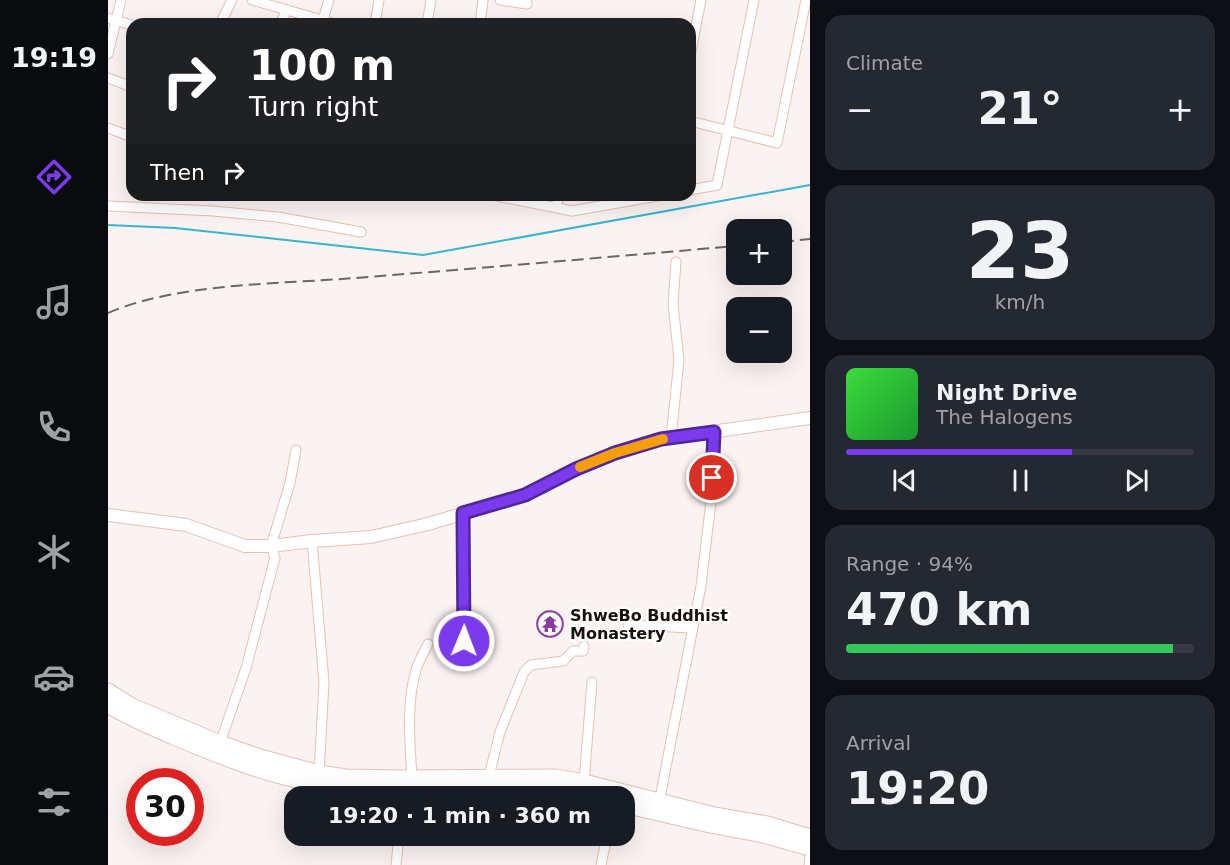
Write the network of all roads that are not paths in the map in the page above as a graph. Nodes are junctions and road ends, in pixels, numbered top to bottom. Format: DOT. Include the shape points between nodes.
graph roads {
  1 [pos="122,0"];
  2 [pos="232,0"];
  3 [pos="252,0"];
  4 [pos="329,0"];
  5 [pos="379,0"];
  6 [pos="431,0"];
  7 [pos="483,0"];
  8 [pos="500,0"];
  9 [pos="527,0"];
  10 [pos="701,0"];
  11 [pos="754,0"];
  12 [pos="806,0"];
  13 [pos="286,6"];
  14 [pos="223,18"];
  15 [pos="317,18"];
  16 [pos="330,18"];
  17 [pos="376,18"];
  18 [pos="428,18"];
  19 [pos="481,18"];
  20 [pos="112,20"];
  21 [pos="696,26"];
  22 [pos="108,54"];
  23 [pos="108,78"];
  24 [pos="126,85"];
  25 [pos="696,122"];
  26 [pos="108,128"];
  27 [pos="729,130"];
  28 [pos="126,134"];
  29 [pos="696,189"];
  30 [pos="524,201"];
  31 [pos="558,201"];
  32 [pos="610,201"];
  33 [pos="108,206"];
  34 [pos="556,207"];
  35 [pos="361,231"];
  36 [pos="676,262"];
  37 [pos="810,418"];
  38 [pos="714,432"];
  39 [pos="671,438"];
  40 [pos="296,450"];
  41 [pos="463,513"];
  42 [pos="108,515"];
  43 [pos="312,541"];
  44 [pos="271,546"];
  45 [pos="628,624"];
  46 [pos="692,628"];
  47 [pos="464,641"];
  48 [pos="428,644"];
  49 [pos="584,646"];
  50 [pos="592,681"];
  51 [pos="108,691"];
  52 [pos="108,705"];
  53 [pos="220,743"];
  54 [pos="319,773"];
  55 [pos="489,776"];
  56 [pos="412,778"];
  57 [pos="585,782"];
  58 [pos="334,786"];
  59 [pos="635,805"];
  60 [pos="658,807"];
  61 [pos="810,837"];
  62 [pos="398,846"];
  63 [pos="605,846"];
  64 [pos="810,848"];
  65 [pos="810,857"];
  66 [pos="396,865"];
  67 [pos="600,865"];
  68 [pos="809,865"];
  1 -- 20 [label="street"];
  2 -- 14 [label="street"];
  3 -- 13 [label="street"];
  4 -- 16 [label="street"];
  5 -- 17 [label="street"];
  6 -- 18 [label="street"];
  7 -- 19 [label="street"];
  8 -- 9 [label="street" via="527,4"];
  10 -- 21 [label="street"];
  11 -- 27 [label="street"];
  12 -- 27 [label="street" via="777,143"];
  13 -- 15 [label="street"];
  20 -- 22 [label="street"];
  23 -- 24 [label="street"];
  25 -- 27 [label="street"];
  26 -- 28 [label="street"];
  27 -- 29 [label="street" via="717,185"];
  30 -- 34 [label="street"];
  31 -- 34 [label="street"];
  32 -- 34 [label="street" via="572,211"];
  33 -- 35 [label="street" via="279,217"];
  36 -- 39 [label="street" via="673,304 679,360"];
  37 -- 38 [label="street"];
  38 -- 39 [label="street"];
  38 -- 46 [label="street" via="711,501"];
  39 -- 41 [label="street" via="615,453 525,495"];
  40 -- 44 [label="street"];
  41 -- 43 [label="street" via="371,537"];
  41 -- 47 [label="street"];
  42 -- 44 [label="street" via="186,525 245,546"];
  43 -- 44 [label="street"];
  43 -- 54 [label="street" via="324,682"];
  44 -- 53 [label="street" via="275,558 246,668"];
  45 -- 46 [label="street"];
  46 -- 60 [label="street"];
  48 -- 56 [label="street" via="416,670 413,691"];
  49 -- 55 [label="street" via="583,651 573,651 563,661 531,665 524,672 500,732"];
  50 -- 57 [label="street"];
  51 -- 53 [label="main road" via="132,706"];
  52 -- 58 [label="main road" via="126,716 255,768"];
  53 -- 54 [label="main road"];
  54 -- 56 [label="main road"];
  55 -- 56 [label="main road"];
  55 -- 57 [label="main road" via="556,777"];
  57 -- 60 [label="main road"];
  59 -- 60 [label="main road"];
  60 -- 61 [label="main road" via="767,824"];
  60 -- 64 [label="main road" via="710,825"];
  62 -- 66 [label="street"];
  63 -- 67 [label="street"];
  65 -- 68 [label="street"];
}
